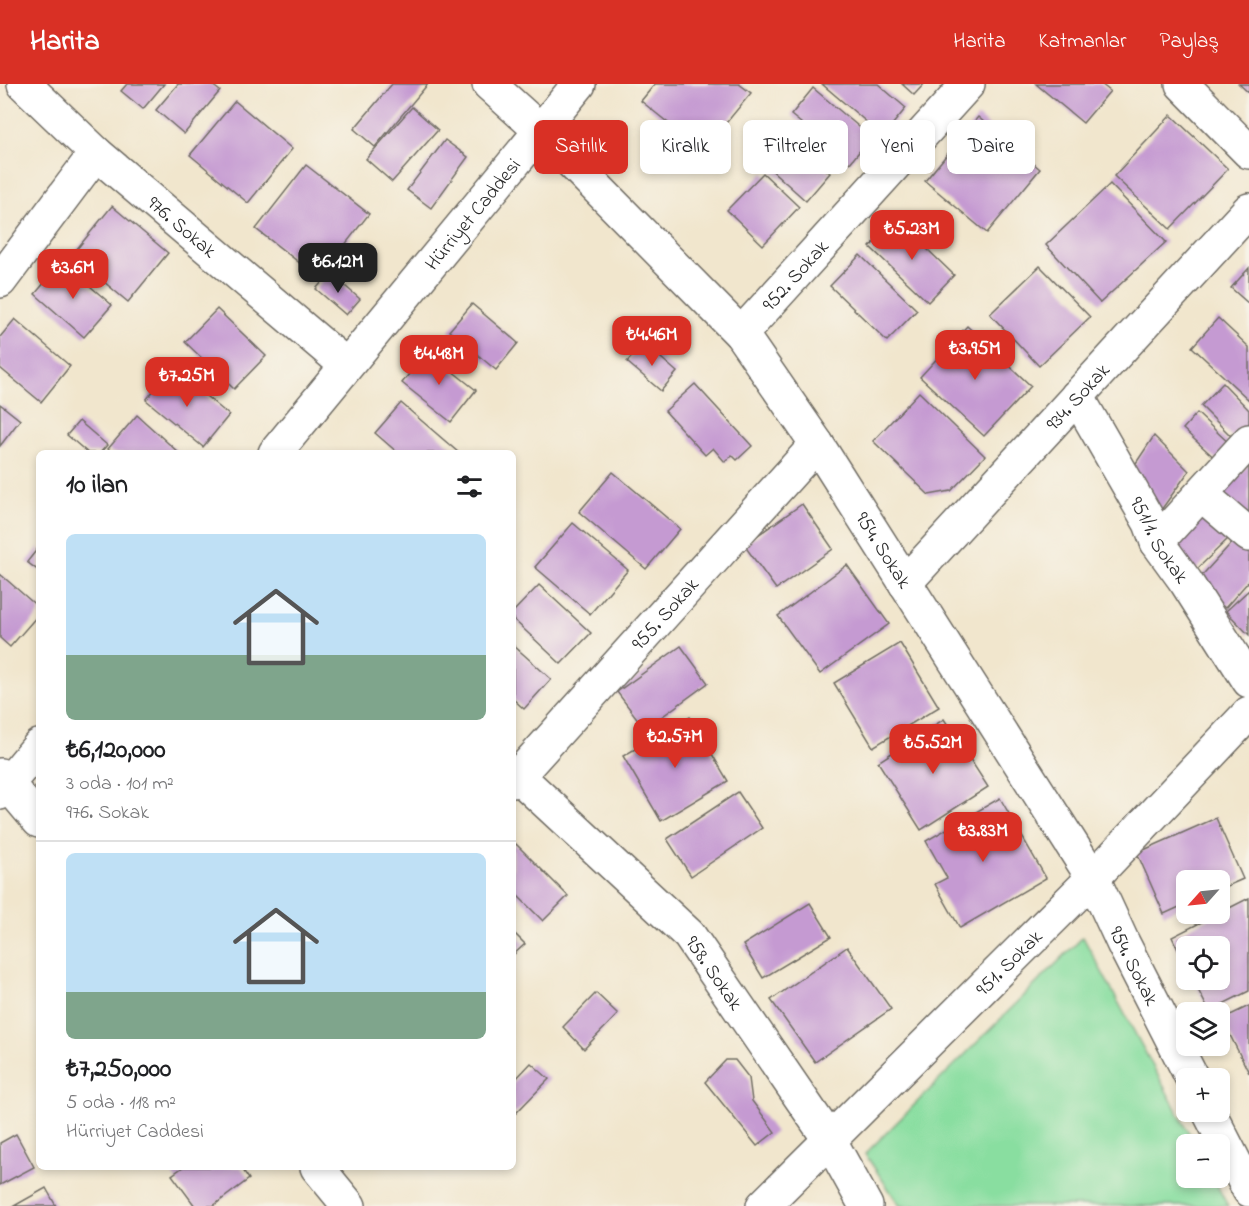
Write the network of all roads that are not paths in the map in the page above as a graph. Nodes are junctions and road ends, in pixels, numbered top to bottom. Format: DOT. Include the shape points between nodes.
graph roads {
  1 [pos="24,84"];
  2 [pos="489,84"];
  3 [pos="579,84"];
  4 [pos="969,84"];
  5 [pos="1182,84"];
  6 [pos="548,120"];
  7 [pos="534,125"];
  8 [pos="534,137"];
  9 [pos="1249,152"];
  10 [pos="96,153"];
  11 [pos="583,174"];
  12 [pos="1248,214"];
  13 [pos="0,281"];
  14 [pos="741,334"];
  15 [pos="346,364"];
  16 [pos="1077,396"];
  17 [pos="1249,441"];
  18 [pos="817,444"];
  19 [pos="277,450"];
  20 [pos="1201,494"];
  21 [pos="1249,534"];
  22 [pos="1157,542"];
  23 [pos="905,583"];
  24 [pos="1249,681"];
  25 [pos="1249,713"];
  26 [pos="36,749"];
  27 [pos="516,778"];
  28 [pos="3,784"];
  29 [pos="36,818"];
  30 [pos="1093,878"];
  31 [pos="1187,1068"];
  32 [pos="1214,1122"];
  33 [pos="830,1139"];
  34 [pos="319,1170"];
  35 [pos="1249,1191"];
  36 [pos="349,1206"];
  37 [pos="763,1206"];
  38 [pos="866,1206"];
  1 -- 10 [label="street, 976. Sokak"];
  2 -- 7 [label="street, 954. Sokak"];
  3 -- 6 [label="street, Hürriyet Caddesi"];
  4 -- 14 [label="street, 952. Sokak"];
  5 -- 9 [label="street"];
  8 -- 15 [label="street, Hürriyet Caddesi"];
  10 -- 13 [label="street"];
  10 -- 15 [label="street, 976. Sokak"];
  11 -- 14 [label="street, 954. Sokak"];
  12 -- 16 [label="street, 934. Sokak"];
  14 -- 18 [label="street, 954. Sokak"];
  15 -- 19 [label="street, Hürriyet Caddesi"];
  16 -- 22 [label="street, 951/1. Sokak"];
  16 -- 23 [label="street, 934. Sokak"];
  17 -- 20 [label="street"];
  18 -- 23 [label="street, 954. Sokak"];
  18 -- 27 [label="street, 955. Sokak"];
  20 -- 21 [label="street"];
  20 -- 22 [label="street"];
  22 -- 24 [label="street, 951/1. Sokak"];
  23 -- 30 [label="street, 954. Sokak"];
  25 -- 30 [label="street, 951. Sokak"];
  26 -- 28 [label="street"];
  27 -- 33 [label="street, 958. Sokak" via="688,934"];
  28 -- 29 [label="street"];
  30 -- 31 [label="street, 954. Sokak"];
  30 -- 33 [label="street, 951. Sokak"];
  32 -- 35 [label="street"];
  33 -- 37 [label="street, 951. Sokak"];
  33 -- 38 [label="street, 958. Sokak"];
  34 -- 36 [label="street"];
}
